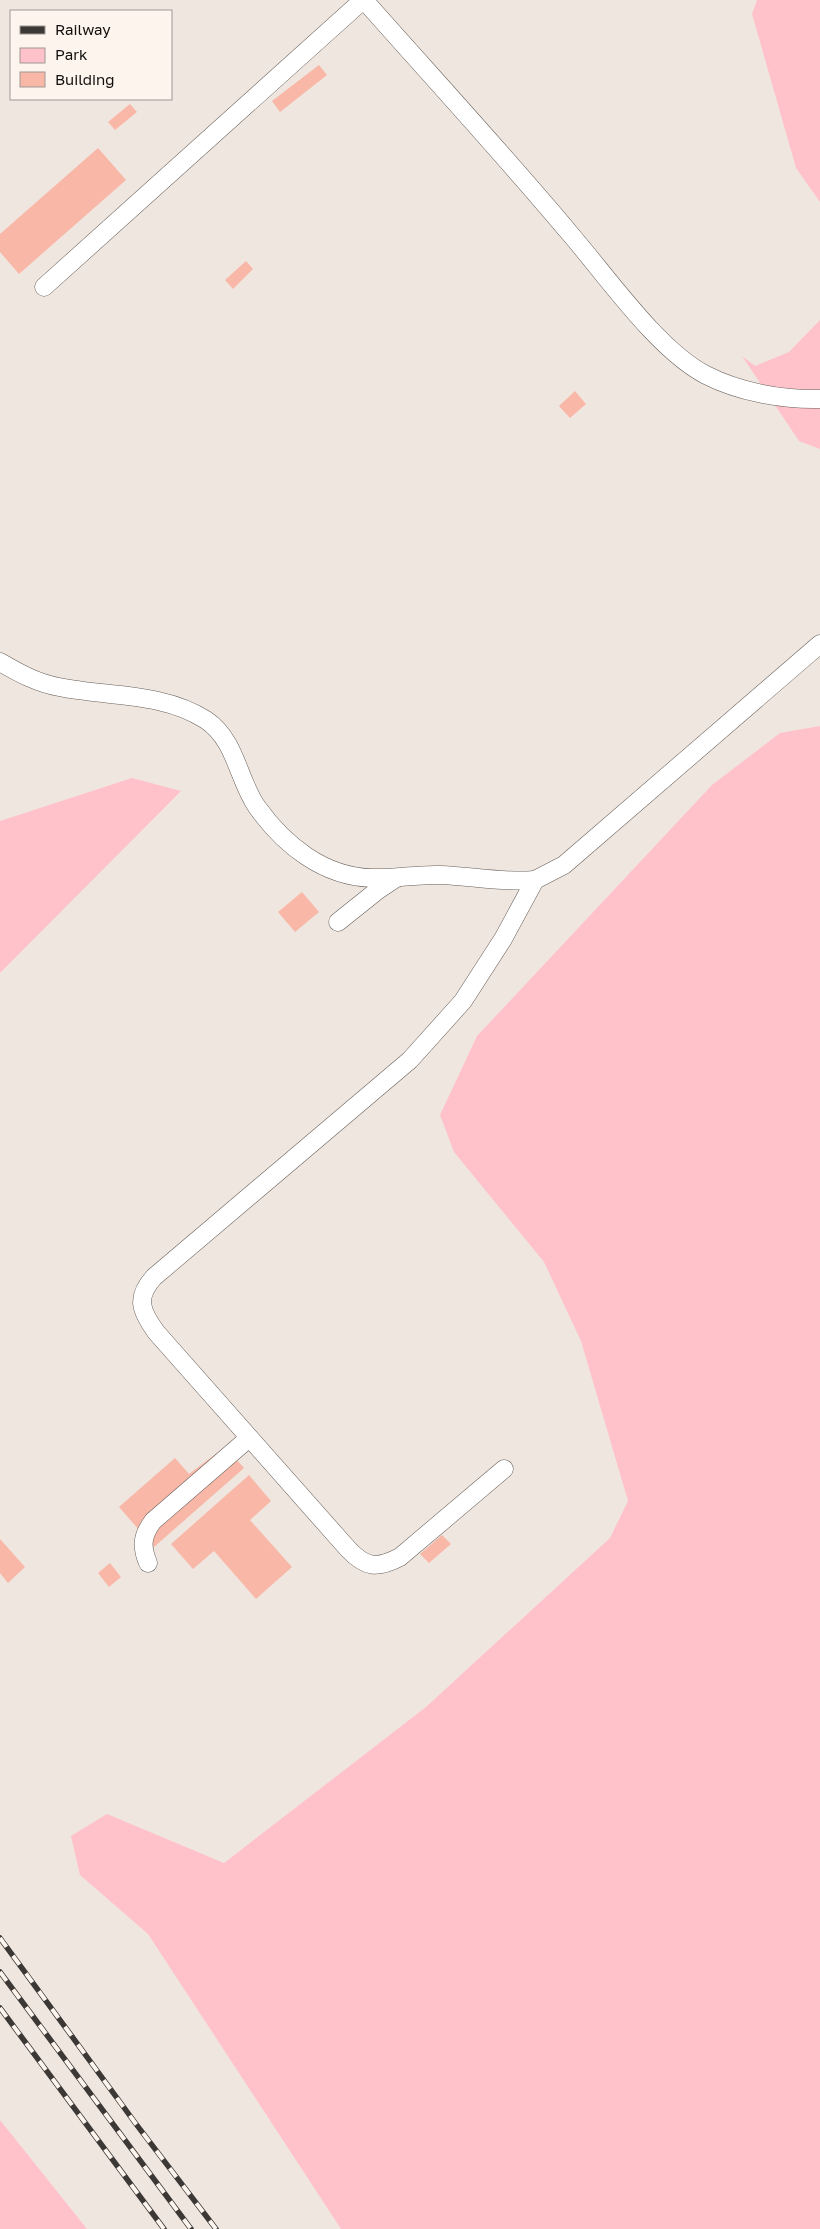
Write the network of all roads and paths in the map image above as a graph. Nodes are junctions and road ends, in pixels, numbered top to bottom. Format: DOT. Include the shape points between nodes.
graph roads {
  1 [pos="364,0"];
  2 [pos="44,287"];
  3 [pos="820,399"];
  4 [pos="820,644"];
  5 [pos="0,662"];
  6 [pos="396,878"];
  7 [pos="535,880"];
  8 [pos="338,922"];
  9 [pos="249,1438"];
  10 [pos="504,1469"];
  11 [pos="148,1563"];
  1 -- 2 [label="lane"];
  1 -- 3 [label="lane" via="659,337 684,360 706,375 754,392"];
  4 -- 7 [label="lane" via="564,865"];
  5 -- 6 [label="lane" via="42,683 169,705 206,720 226,741 256,806 296,849 337,872 371,878"];
  6 -- 7 [label="lane" via="443,875 487,880"];
  6 -- 8 [label="lane"];
  7 -- 9 [label="lane" via="463,1002 410,1060 144,1288 142,1305 156,1332"];
  9 -- 10 [label="lane" via="356,1558 372,1566 400,1557"];
  9 -- 11 [label="lane" via="153,1521 144,1537"];
}
